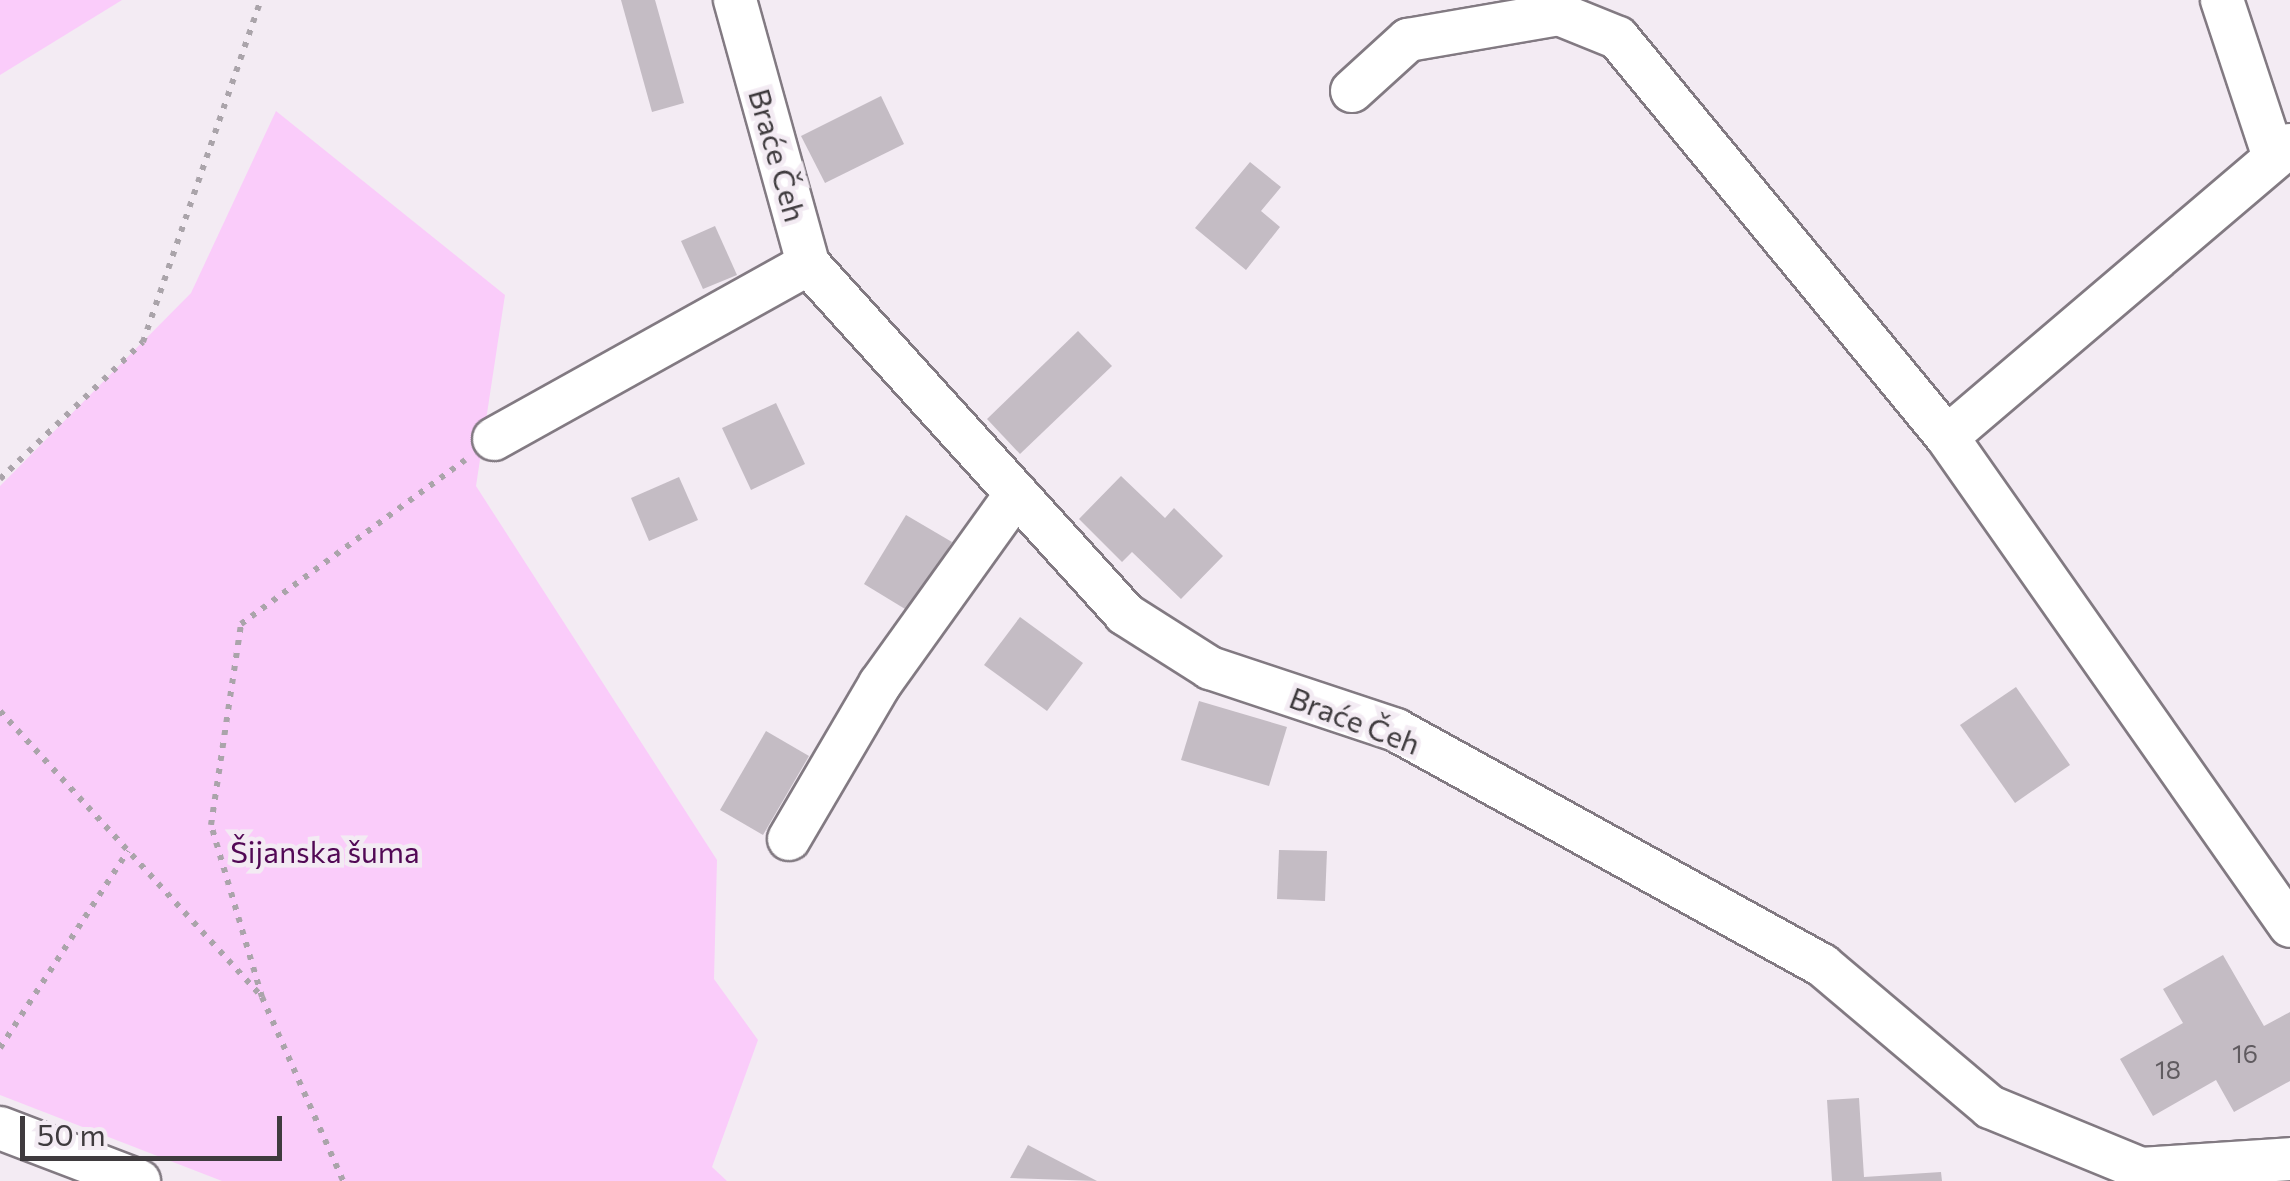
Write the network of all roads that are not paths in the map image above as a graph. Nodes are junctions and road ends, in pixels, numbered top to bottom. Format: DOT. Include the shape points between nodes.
graph roads {
  1 [pos="735,0"];
  2 [pos="2222,0"];
  3 [pos="1352,91"];
  4 [pos="2282,150"];
  5 [pos="808,264"];
  6 [pos="1947,437"];
  7 [pos="494,439"];
  8 [pos="1016,494"];
  9 [pos="789,839"];
  10 [pos="2290,926"];
  11 [pos="0,1128"];
  12 [pos="2290,1159"];
  13 [pos="139,1181"];
  1 -- 5 [label="street, Braće Čeh"];
  2 -- 4 [label="street"];
  3 -- 6 [label="street" via="1408,40 1560,14 1618,38"];
  4 -- 6 [label="street"];
  5 -- 7 [label="street"];
  5 -- 8 [label="street, Braće Čeh"];
  6 -- 10 [label="street"];
  8 -- 9 [label="street" via="880,684"];
  8 -- 12 [label="street, Braće Čeh" via="1125,614 1210,668 1396,730 1822,965 1990,1107 2141,1169"];
  11 -- 13 [label="street"];
}
